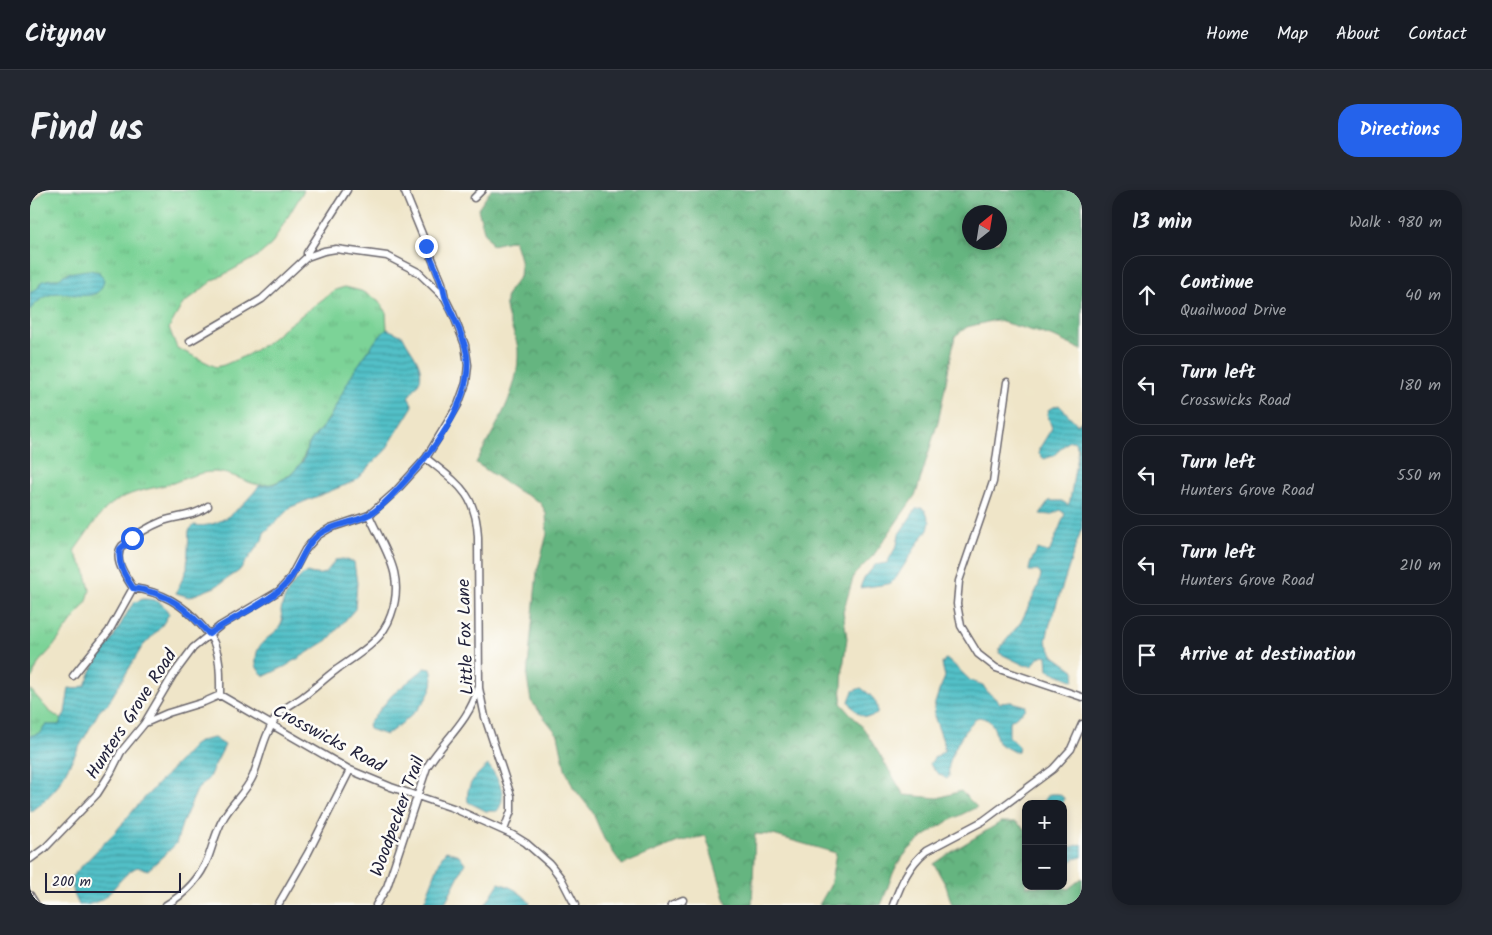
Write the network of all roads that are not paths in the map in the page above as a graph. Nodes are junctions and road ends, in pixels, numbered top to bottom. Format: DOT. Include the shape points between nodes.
graph roads {
  1 [pos="347,190"];
  2 [pos="404,190"];
  3 [pos="482,190"];
  4 [pos="474,198"];
  5 [pos="307,257"];
  6 [pos="445,298"];
  7 [pos="190,341"];
  8 [pos="1007,382"];
  9 [pos="426,458"];
  10 [pos="208,506"];
  11 [pos="369,515"];
  12 [pos="133,588"];
  13 [pos="209,634"];
  14 [pos="73,676"];
  15 [pos="479,688"];
  16 [pos="220,695"];
  17 [pos="1082,697"];
  18 [pos="144,724"];
  19 [pos="1082,724"];
  20 [pos="272,725"];
  21 [pos="350,770"];
  22 [pos="417,795"];
  23 [pos="504,830"];
  24 [pos="30,859"];
  25 [pos="30,895"];
  26 [pos="683,900"];
  27 [pos="36,905"];
  28 [pos="166,905"];
  29 [pos="278,905"];
  30 [pos="376,905"];
  31 [pos="575,905"];
  32 [pos="671,905"];
  33 [pos="893,905"];
  1 -- 5 [label="street"];
  2 -- 6 [label="street, Hunters Grove Road" via="442,283"];
  3 -- 4 [label="street"];
  5 -- 6 [label="street" via="336,249 387,256 418,272"];
  5 -- 7 [label="street" via="262,299"];
  6 -- 9 [label="street, Hunters Grove Road" via="465,345 466,383 458,405"];
  8 -- 17 [label="street" via="993,483 958,581 957,604 961,626 978,654 996,668"];
  9 -- 11 [label="street, Hunters Grove Road"];
  9 -- 15 [label="street, Little Fox Lane" via="460,487 476,514"];
  10 -- 12 [label="street" via="147,528 122,546 121,567"];
  11 -- 13 [label="street, Hunters Grove Road" via="330,528 317,536 284,587"];
  11 -- 20 [label="street" via="390,556 394,573 396,595 387,626 371,646 287,706"];
  12 -- 13 [label="street" via="176,602"];
  12 -- 14 [label="street" via="110,631"];
  13 -- 16 [label="street" via="216,648"];
  13 -- 18 [label="street, Hunters Grove Road" via="180,663"];
  15 -- 22 [label="street, Woodpecker Trail" via="466,717 429,764"];
  15 -- 23 [label="street, Little Fox Lane" via="511,800"];
  16 -- 18 [label="street"];
  16 -- 20 [label="street, Crosswicks Road"];
  18 -- 24 [label="street, Hunters Grove Road" via="121,752 97,794 46,848"];
  19 -- 33 [label="street" via="1071,749 1053,769 983,821 918,857 908,869"];
  20 -- 21 [label="street, Crosswicks Road"];
  20 -- 28 [label="street" via="252,778 223,818 204,867 196,880"];
  21 -- 22 [label="street, Crosswicks Road"];
  21 -- 29 [label="street"];
  22 -- 23 [label="street, Crosswicks Road"];
  22 -- 30 [label="street, Woodpecker Trail" via="387,887"];
  23 -- 31 [label="street, Crosswicks Road" via="526,843 550,864"];
  25 -- 27 [label="street"];
  26 -- 32 [label="street"];
}
